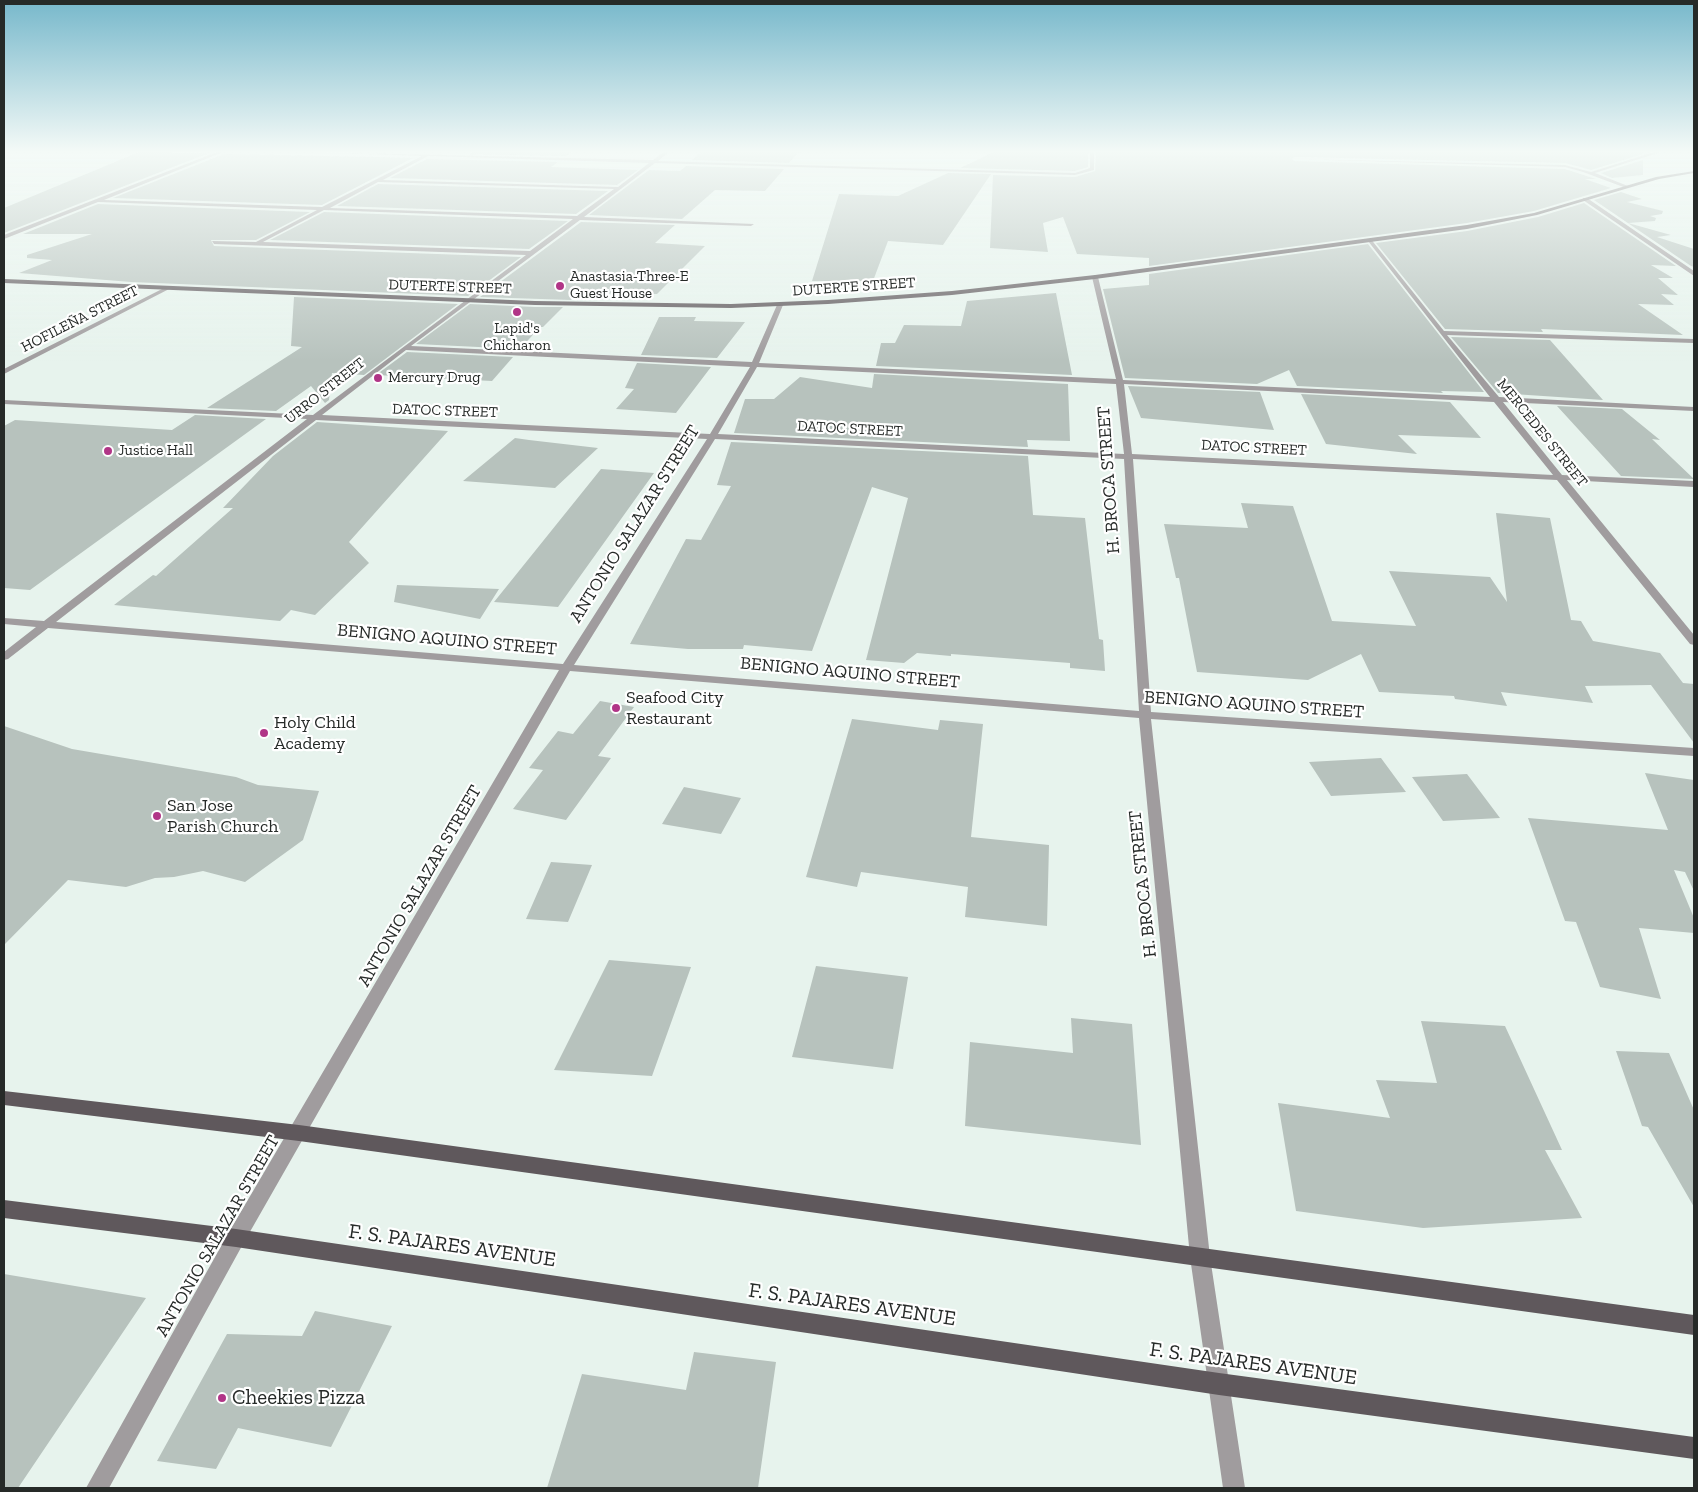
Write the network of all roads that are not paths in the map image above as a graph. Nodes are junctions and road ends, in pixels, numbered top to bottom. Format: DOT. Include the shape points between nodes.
graph roads {
  1 [pos="45,222"];
  2 [pos="299,222"];
  3 [pos="574,222"];
  4 [pos="683,222"];
  5 [pos="1495,222"];
  6 [pos="1618,222"];
  7 [pos="751,224"];
  8 [pos="4,237"];
  9 [pos="1370,240"];
  10 [pos="214,242"];
  11 [pos="257,243"];
  12 [pos="531,253"];
  13 [pos="1694,274"];
  14 [pos="1095,277"];
  15 [pos="4,281"];
  16 [pos="168,288"];
  17 [pos="467,301"];
  18 [pos="780,305"];
  19 [pos="1442,333"];
  20 [pos="1694,341"];
  21 [pos="404,348"];
  22 [pos="754,365"];
  23 [pos="4,372"];
  24 [pos="1120,382"];
  25 [pos="1496,398"];
  26 [pos="4,402"];
  27 [pos="1694,409"];
  28 [pos="312,419"];
  29 [pos="713,436"];
  30 [pos="1128,455"];
  31 [pos="1561,477"];
  32 [pos="1694,484"];
  33 [pos="4,621"];
  34 [pos="45,624"];
  35 [pos="1694,642"];
  36 [pos="4,656"];
  37 [pos="567,667"];
  38 [pos="1145,715"];
  39 [pos="1694,752"];
  40 [pos="4,1098"];
  41 [pos="299,1134"];
  42 [pos="4,1209"];
  43 [pos="236,1238"];
  44 [pos="1200,1257"];
  45 [pos="1694,1325"];
  46 [pos="1219,1384"];
  47 [pos="1694,1448"];
  48 [pos="97,1488"];
  49 [pos="1234,1488"];
  1 -- 8 [label="street"];
  2 -- 11 [label="street"];
  3 -- 12 [label="street, URRO STREET"];
  4 -- 7 [label="street"];
  5 -- 9 [label="main road, DUTERTE STREET"];
  6 -- 13 [label="street"];
  9 -- 14 [label="main road, DUTERTE STREET"];
  9 -- 19 [label="street, MERCEDES STREET"];
  10 -- 11 [label="street"];
  11 -- 12 [label="street"];
  12 -- 17 [label="street, URRO STREET"];
  14 -- 18 [label="main road, DUTERTE STREET" via="942,294"];
  14 -- 24 [label="street, H. BROCA STREET"];
  15 -- 16 [label="main road, DUTERTE STREET"];
  16 -- 17 [label="main road, DUTERTE STREET"];
  16 -- 23 [label="street, HOFILEÑA STREET"];
  17 -- 18 [label="main road, DUTERTE STREET"];
  17 -- 21 [label="street, URRO STREET"];
  18 -- 22 [label="street, ANTONIO SALAZAR STREET"];
  19 -- 20 [label="street"];
  19 -- 25 [label="street, MERCEDES STREET"];
  21 -- 22 [label="street"];
  21 -- 28 [label="street, URRO STREET"];
  22 -- 24 [label="street"];
  22 -- 29 [label="street, ANTONIO SALAZAR STREET"];
  24 -- 25 [label="street"];
  24 -- 30 [label="street, H. BROCA STREET"];
  25 -- 27 [label="street"];
  25 -- 31 [label="street, MERCEDES STREET"];
  26 -- 28 [label="street, DATOC STREET"];
  28 -- 29 [label="street, DATOC STREET"];
  28 -- 34 [label="street, URRO STREET"];
  29 -- 30 [label="street, DATOC STREET"];
  29 -- 37 [label="street, ANTONIO SALAZAR STREET"];
  30 -- 31 [label="street, DATOC STREET"];
  30 -- 38 [label="street, H. BROCA STREET"];
  31 -- 32 [label="street, DATOC STREET"];
  31 -- 35 [label="street, MERCEDES STREET"];
  33 -- 34 [label="street, BENIGNO AQUINO STREET"];
  34 -- 36 [label="street, URRO STREET"];
  34 -- 37 [label="street, BENIGNO AQUINO STREET"];
  37 -- 38 [label="street, BENIGNO AQUINO STREET"];
  37 -- 41 [label="street, ANTONIO SALAZAR STREET"];
  38 -- 39 [label="street, BENIGNO AQUINO STREET"];
  38 -- 44 [label="street, H. BROCA STREET"];
  40 -- 41 [label="main road"];
  41 -- 43 [label="street, ANTONIO SALAZAR STREET"];
  41 -- 44 [label="main road"];
  42 -- 43 [label="main road, F. S. PAJARES AVENUE"];
  43 -- 46 [label="main road, F. S. PAJARES AVENUE"];
  43 -- 48 [label="street, ANTONIO SALAZAR STREET"];
  44 -- 45 [label="main road"];
  44 -- 46 [label="street, H. BROCA STREET"];
  46 -- 47 [label="main road, F. S. PAJARES AVENUE"];
  46 -- 49 [label="street, H. BROCA STREET"];
}
